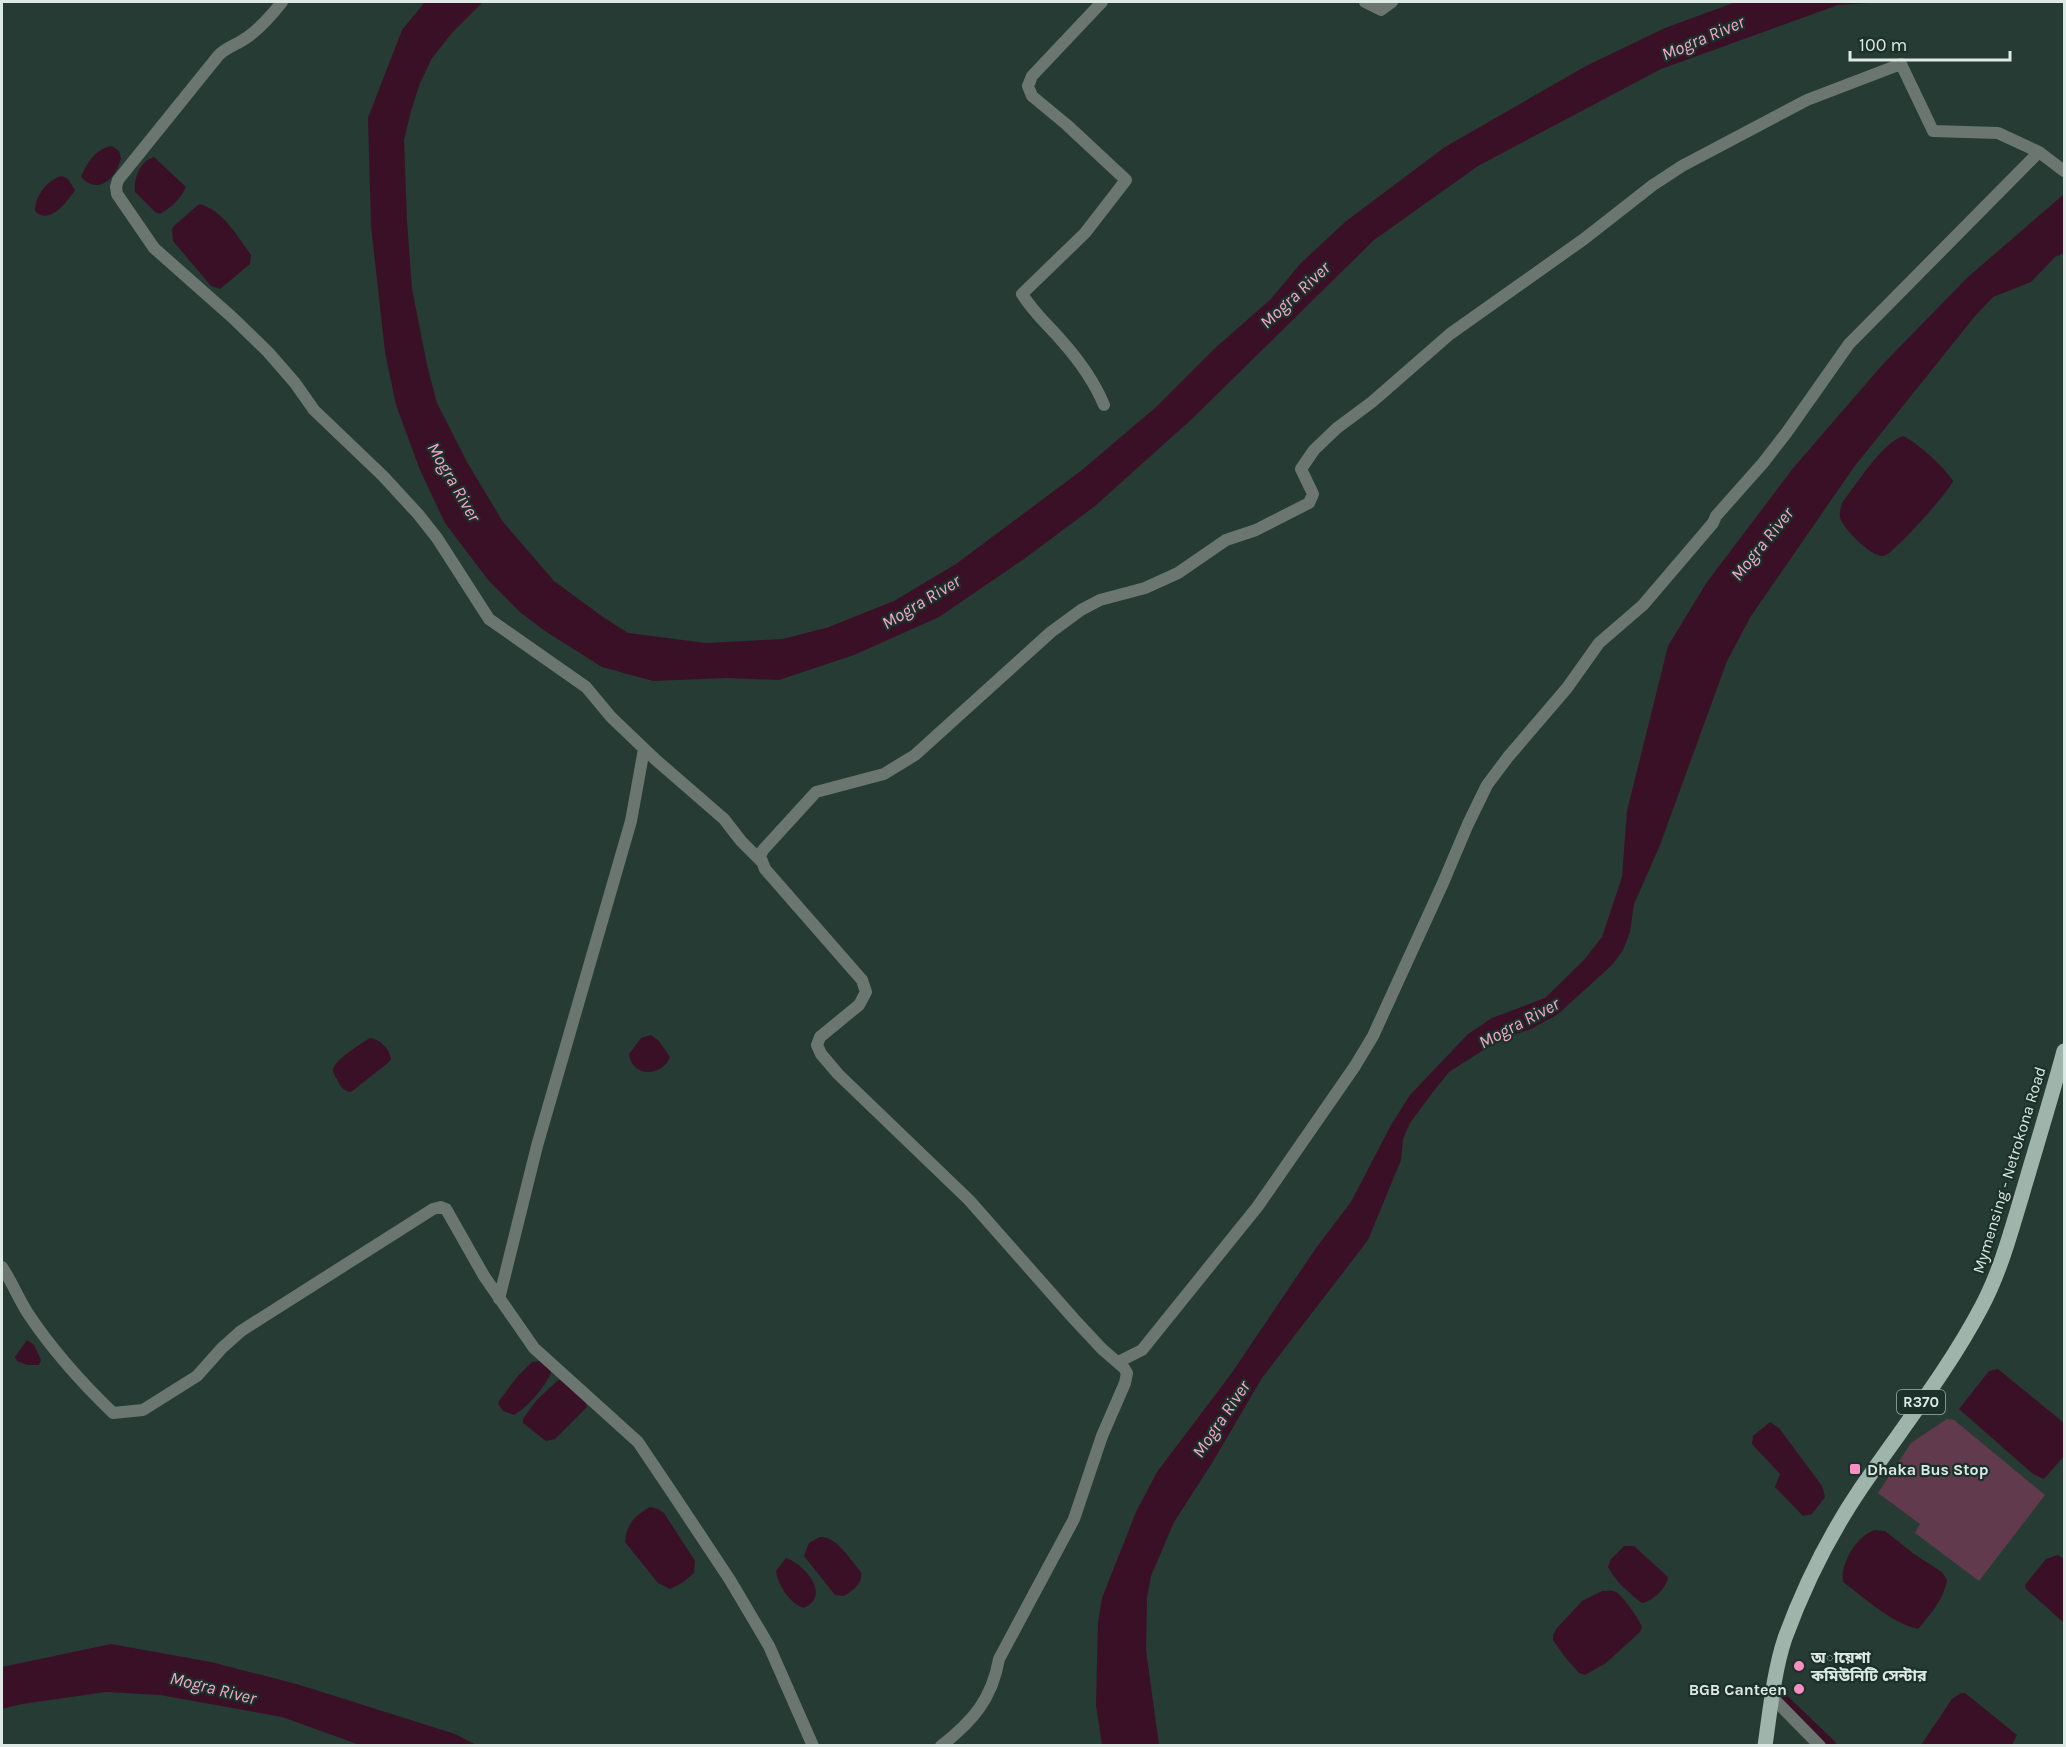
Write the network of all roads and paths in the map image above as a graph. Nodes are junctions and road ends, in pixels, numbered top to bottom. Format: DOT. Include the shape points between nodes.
graph roads {
  1 [pos="282,2"];
  2 [pos="1102,2"];
  3 [pos="1365,2"];
  4 [pos="1392,2"];
  5 [pos="2039,152"];
  6 [pos="2064,171"];
  7 [pos="1104,405"];
  8 [pos="644,749"];
  9 [pos="761,861"];
  10 [pos="2064,1051"];
  11 [pos="2,1267"];
  12 [pos="499,1299"];
  13 [pos="1118,1362"];
  14 [pos="1772,1697"];
  15 [pos="813,1746"];
  16 [pos="941,1746"];
  17 [pos="1765,1746"];
  18 [pos="1820,1746"];
  1 -- 8 [label="street" via="244,40 218,56 118,180 117,194 154,248 268,352 314,410 418,514 489,619 586,687"];
  2 -- 7 [label="street" via="1032,76 1028,86 1032,96 1126,180 1085,233 1022,294 1082,367"];
  3 -- 4 [label="street" via="1381,10"];
  5 -- 6 [label="street"];
  5 -- 9 [label="street" via="1998,133 1933,131 1901,64 1807,100 1682,166 1450,334 1337,428 1301,469 1313,494 1309,503 1256,530 1226,540 1178,573 1081,610 1051,632 915,755 884,774 816,792 763,850"];
  5 -- 13 [label="street" via="1849,344 1763,463 1643,605 1599,643 1567,688 1508,757 1487,785 1373,1036 1355,1066 1258,1206 1142,1350"];
  8 -- 9 [label="street" via="724,819"];
  8 -- 12 [label="street" via="631,821 537,1146"];
  9 -- 13 [label="street" via="862,980 866,992 859,1005 820,1037 817,1045 821,1054 969,1200 1095,1342"];
  10 -- 14 [label="main road, Mymensing - Netrokona Road / R370" via="1993,1283 1958,1348 1859,1491 1827,1545 1784,1641"];
  11 -- 12 [label="street" via="48,1342 113,1413 143,1410 197,1376 241,1331 438,1207 446,1209"];
  12 -- 15 [label="street" via="534,1348 638,1442 769,1646"];
  13 -- 16 [label="street" via="1127,1372 1125,1383 1074,1519 999,1659 985,1702"];
  14 -- 17 [label="main road, Mymensing - Netrokona Road / R370"];
  14 -- 18 [label="street"];
}
